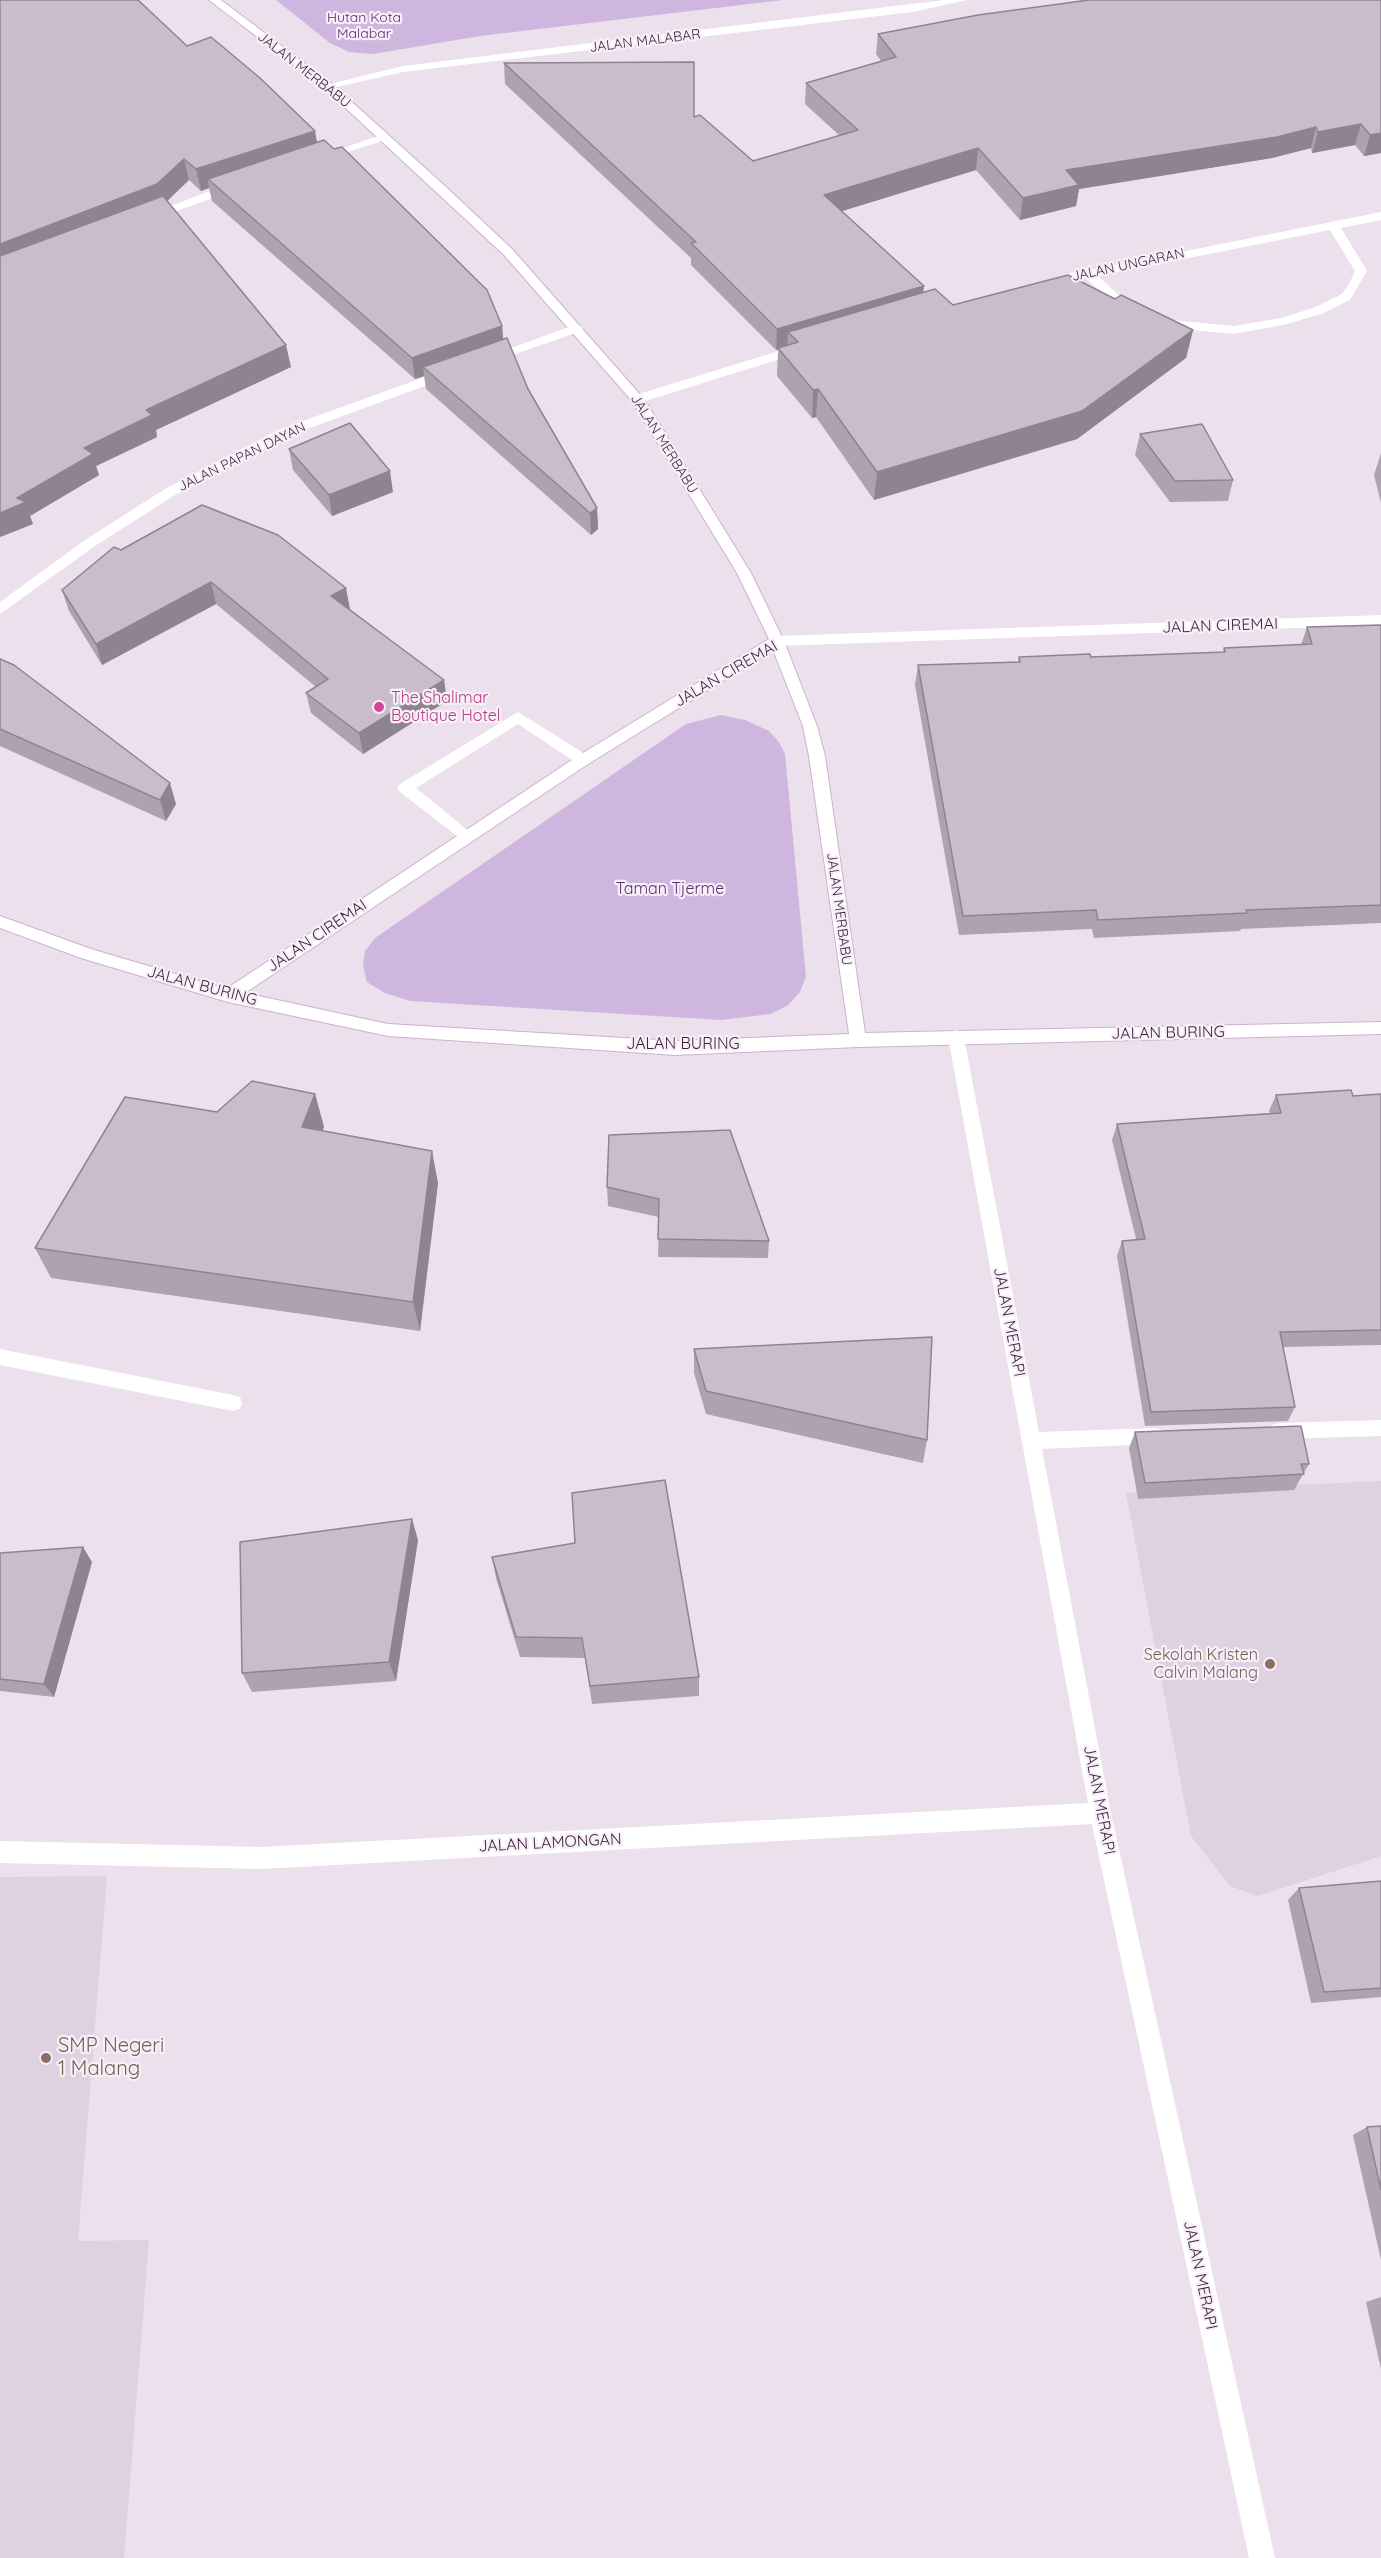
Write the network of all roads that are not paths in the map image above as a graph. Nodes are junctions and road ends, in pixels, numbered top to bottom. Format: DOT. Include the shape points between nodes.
graph roads {
  1 [pos="214,0"];
  2 [pos="962,0"];
  3 [pos="328,86"];
  4 [pos="384,137"];
  5 [pos="307,162"];
  6 [pos="241,184"];
  7 [pos="1381,216"];
  8 [pos="143,219"];
  9 [pos="1333,224"];
  10 [pos="1086,272"];
  11 [pos="1041,284"];
  12 [pos="577,328"];
  13 [pos="818,344"];
  14 [pos="481,361"];
  15 [pos="459,369"];
  16 [pos="637,399"];
  17 [pos="0,609"];
  18 [pos="1381,620"];
  19 [pos="777,641"];
  20 [pos="583,760"];
  21 [pos="466,837"];
  22 [pos="0,922"];
  23 [pos="228,996"];
  24 [pos="1381,1028"];
  25 [pos="956,1038"];
  26 [pos="858,1040"];
  27 [pos="0,1357"];
  28 [pos="233,1403"];
  29 [pos="1381,1428"];
  30 [pos="1264,1432"];
  31 [pos="1171,1435"];
  32 [pos="1032,1441"];
  33 [pos="1100,1814"];
  34 [pos="0,1852"];
  35 [pos="1262,2558"];
  1 -- 3 [label="street, JALAN MERBABU"];
  2 -- 3 [label="street, JALAN MALABAR" via="902,11 403,69"];
  3 -- 4 [label="street, JALAN MERBABU"];
  4 -- 5 [label="street"];
  4 -- 12 [label="street, JALAN MERBABU" via="507,252"];
  6 -- 8 [label="street"];
  7 -- 9 [label="street, JALAN UNGARAN"];
  9 -- 10 [label="street, JALAN UNGARAN"];
  9 -- 10 [label="street" via="1361,271 1355,284 1346,297 1283,321 1234,330 1170,324 1118,301"];
  10 -- 11 [label="street, JALAN UNGARAN"];
  12 -- 14 [label="street"];
  12 -- 16 [label="street, JALAN MERBABU"];
  13 -- 16 [label="street"];
  15 -- 17 [label="street, JALAN PAPAN DAYAN" via="283,434 170,492 93,541"];
  16 -- 19 [label="street, JALAN MERBABU" via="744,573"];
  18 -- 19 [label="street, JALAN CIREMAI"];
  19 -- 20 [label="street, JALAN CIREMAI"];
  19 -- 26 [label="street, JALAN MERBABU" via="810,726 817,756"];
  20 -- 21 [label="street, JALAN CIREMAI"];
  20 -- 21 [label="street" via="518,717 405,788"];
  21 -- 23 [label="street, JALAN CIREMAI"];
  22 -- 23 [label="street, JALAN BURING" via="87,954"];
  23 -- 26 [label="street, JALAN BURING" via="388,1030 675,1048"];
  24 -- 25 [label="street, JALAN BURING"];
  25 -- 26 [label="street, JALAN BURING"];
  25 -- 32 [label="street, JALAN MERAPI"];
  27 -- 28 [label="street"];
  29 -- 30 [label="street"];
  31 -- 32 [label="street"];
  32 -- 33 [label="street, JALAN MERAPI"];
  33 -- 34 [label="street, JALAN LAMONGAN" via="261,1858"];
  33 -- 35 [label="street, JALAN MERAPI"];
}
